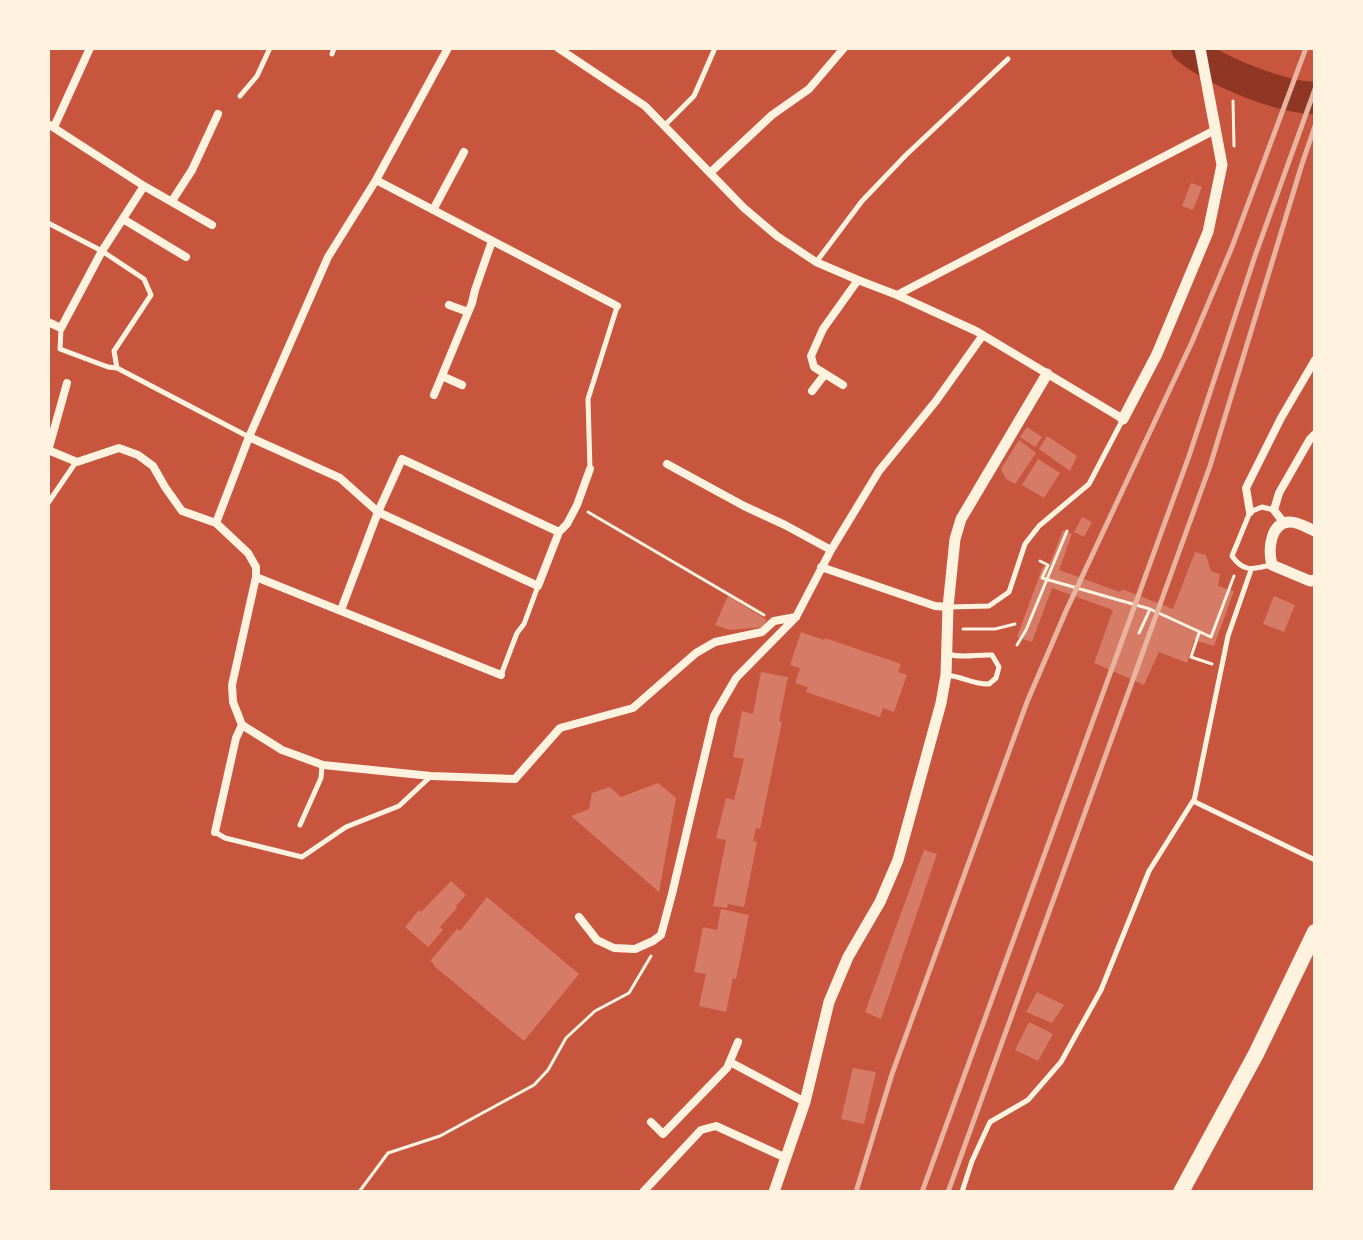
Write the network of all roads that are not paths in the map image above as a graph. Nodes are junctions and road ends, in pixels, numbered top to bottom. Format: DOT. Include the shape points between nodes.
graph roads {
  1 [pos="90,48"];
  2 [pos="270,48"];
  3 [pos="448,48"];
  4 [pos="558,48"];
  5 [pos="715,48"];
  6 [pos="844,48"];
  7 [pos="1200,48"];
  8 [pos="1008,59"];
  9 [pos="240,96"];
  10 [pos="218,114"];
  11 [pos="665,125"];
  12 [pos="1214,125"];
  13 [pos="51,126"];
  14 [pos="464,152"];
  15 [pos="710,173"];
  16 [pos="376,180"];
  17 [pos="144,186"];
  18 [pos="172,201"];
  19 [pos="433,210"];
  20 [pos="123,219"];
  21 [pos="48,223"];
  22 [pos="212,225"];
  23 [pos="492,241"];
  24 [pos="102,251"];
  25 [pos="186,257"];
  26 [pos="816,262"];
  27 [pos="858,280"];
  28 [pos="897,295"];
  29 [pos="449,305"];
  30 [pos="617,306"];
  31 [pos="468,312"];
  32 [pos="48,322"];
  33 [pos="61,328"];
  34 [pos="983,335"];
  35 [pos="1315,360"];
  36 [pos="117,368"];
  37 [pos="825,374"];
  38 [pos="1047,374"];
  39 [pos="442,376"];
  40 [pos="67,383"];
  41 [pos="462,385"];
  42 [pos="843,385"];
  43 [pos="812,391"];
  44 [pos="434,395"];
  45 [pos="1123,419"];
  46 [pos="1315,434"];
  47 [pos="249,437"];
  48 [pos="48,450"];
  49 [pos="77,462"];
  50 [pos="667,464"];
  51 [pos="590,469"];
  52 [pos="48,503"];
  53 [pos="1274,510"];
  54 [pos="378,512"];
  55 [pos="1250,512"];
  56 [pos="216,523"];
  57 [pos="1284,523"];
  58 [pos="1315,531"];
  59 [pos="559,532"];
  60 [pos="831,550"];
  61 [pos="1272,565"];
  62 [pos="821,567"];
  63 [pos="1251,570"];
  64 [pos="256,577"];
  65 [pos="1315,580"];
  66 [pos="538,586"];
  67 [pos="948,607"];
  68 [pos="341,610"];
  69 [pos="796,617"];
  70 [pos="947,654"];
  71 [pos="501,675"];
  72 [pos="946,675"];
  73 [pos="242,725"];
  74 [pos="323,765"];
  75 [pos="431,776"];
  76 [pos="1193,801"];
  77 [pos="300,825"];
  78 [pos="215,832"];
  79 [pos="1315,860"];
  80 [pos="579,917"];
  81 [pos="1315,933"];
  82 [pos="738,1042"];
  83 [pos="730,1062"];
  84 [pos="805,1102"];
  85 [pos="651,1122"];
  86 [pos="786,1158"];
  87 [pos="643,1192"];
  88 [pos="774,1192"];
  89 [pos="962,1192"];
  90 [pos="1181,1192"];
  1 -- 13 [label="street"];
  2 -- 9 [label="lane"];
  3 -- 16 [label="street"];
  4 -- 11 [label="street"];
  5 -- 11 [label="lane" via="694,96"];
  6 -- 15 [label="street" via="809,89 772,115"];
  7 -- 12 [label="street"];
  8 -- 26 [label="lane" via="862,201"];
  10 -- 18 [label="street"];
  11 -- 15 [label="street"];
  12 -- 28 [label="street"];
  12 -- 45 [label="street" via="1222,165 1208,232 1157,354"];
  13 -- 17 [label="street"];
  14 -- 19 [label="street"];
  15 -- 26 [label="street" via="777,236"];
  16 -- 19 [label="street"];
  16 -- 47 [label="street" via="328,257"];
  17 -- 18 [label="street"];
  17 -- 20 [label="street"];
  18 -- 22 [label="street"];
  19 -- 23 [label="street"];
  20 -- 24 [label="street"];
  20 -- 25 [label="street"];
  21 -- 24 [label="lane"];
  23 -- 30 [label="street"];
  23 -- 31 [label="street"];
  24 -- 33 [label="street"];
  24 -- 36 [label="lane" via="144,279 151,295 114,351"];
  26 -- 27 [label="street"];
  27 -- 28 [label="street"];
  27 -- 37 [label="street" via="811,356 814,367"];
  28 -- 34 [label="street"];
  29 -- 31 [label="street"];
  30 -- 51 [label="lane" via="588,399"];
  31 -- 39 [label="street"];
  32 -- 33 [label="street"];
  33 -- 36 [label="lane" via="60,349"];
  34 -- 38 [label="street"];
  34 -- 60 [label="street" via="879,471"];
  35 -- 55 [label="street" via="1246,488"];
  36 -- 47 [label="lane"];
  37 -- 42 [label="street"];
  37 -- 43 [label="street"];
  38 -- 45 [label="street"];
  38 -- 67 [label="street" via="961,519"];
  39 -- 41 [label="street"];
  39 -- 44 [label="street"];
  40 -- 48 [label="street"];
  45 -- 67 [label="lane" via="1089,484 1025,544 1009,592 989,606"];
  46 -- 53 [label="street"];
  47 -- 54 [label="street" via="340,478"];
  47 -- 56 [label="street"];
  48 -- 49 [label="street"];
  49 -- 52 [label="lane"];
  49 -- 56 [label="street" via="119,448 138,455 153,466 182,511"];
  50 -- 60 [label="street"];
  51 -- 59 [label="street" via="577,505"];
  53 -- 55 [label="lane"];
  53 -- 57 [label="street"];
  54 -- 59 [label="street" via="402,459"];
  54 -- 66 [label="street"];
  54 -- 68 [label="street"];
  55 -- 63 [label="lane" via="1232,556"];
  56 -- 64 [label="street" via="248,553"];
  57 -- 58 [label="street"];
  57 -- 61 [label="street" via="1270,544"];
  59 -- 66 [label="street"];
  60 -- 62 [label="street"];
  61 -- 63 [label="lane"];
  61 -- 65 [label="street"];
  62 -- 67 [label="street"];
  62 -- 69 [label="street"];
  63 -- 76 [label="lane" via="1228,636"];
  64 -- 68 [label="street"];
  64 -- 73 [label="street" via="232,685"];
  66 -- 71 [label="lane"];
  67 -- 70 [label="street"];
  68 -- 71 [label="street"];
  69 -- 75 [label="street" via="774,621 762,632 715,642 633,708 560,728 515,779"];
  69 -- 80 [label="street" via="736,678 714,716 661,935 635,949 614,948 597,940"];
  70 -- 72 [label="street"];
  70 -- 72 [label="lane" via="992,655 999,667 989,684"];
  72 -- 84 [label="street" via="898,860 829,1002"];
  73 -- 74 [label="street" via="282,750"];
  73 -- 78 [label="street"];
  74 -- 75 [label="street"];
  74 -- 77 [label="lane"];
  75 -- 78 [label="lane" via="399,806 346,827 302,857"];
  76 -- 79 [label="lane"];
  76 -- 89 [label="lane" via="1149,871 1101,990 1061,1062 1028,1100 990,1122"];
  81 -- 90 [label="highway"];
  82 -- 83 [label="street"];
  83 -- 84 [label="street"];
  83 -- 85 [label="street" via="663,1134"];
  84 -- 86 [label="street"];
  86 -- 87 [label="street" via="716,1126 701,1130"];
  86 -- 88 [label="street"];
}
